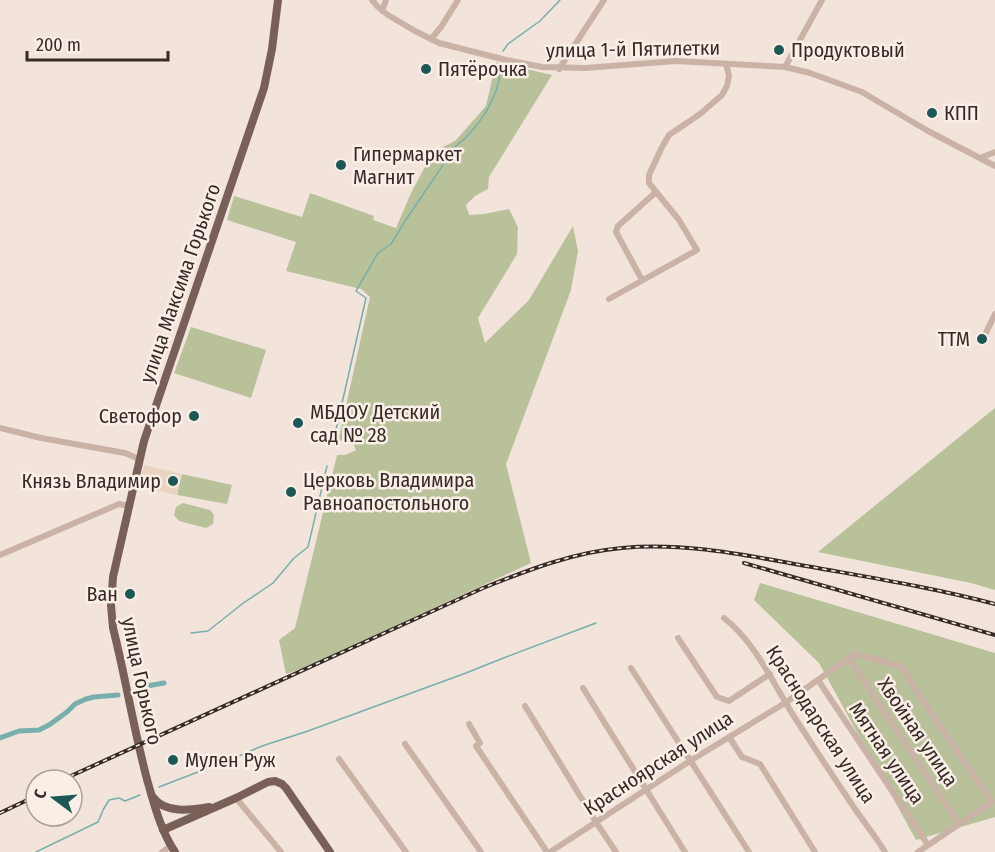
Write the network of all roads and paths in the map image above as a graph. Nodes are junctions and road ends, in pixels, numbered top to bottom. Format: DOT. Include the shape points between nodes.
graph roads {
  1 [pos="278,0"];
  2 [pos="372,0"];
  3 [pos="386,0"];
  4 [pos="458,0"];
  5 [pos="604,0"];
  6 [pos="822,0"];
  7 [pos="382,11"];
  8 [pos="431,39"];
  9 [pos="726,64"];
  10 [pos="785,67"];
  11 [pos="559,69"];
  12 [pos="995,152"];
  13 [pos="980,158"];
  14 [pos="995,166"];
  15 [pos="656,192"];
  16 [pos="642,280"];
  17 [pos="609,299"];
  18 [pos="995,314"];
  19 [pos="983,339"];
  20 [pos="0,428"];
  21 [pos="139,459"];
  22 [pos="129,506"];
  23 [pos="0,555"];
  24 [pos="113,577"];
  25 [pos="724,618"];
  26 [pos="678,638"];
  27 [pos="852,656"];
  28 [pos="631,668"];
  29 [pos="770,674"];
  30 [pos="818,680"];
  31 [pos="583,688"];
  32 [pos="785,703"];
  33 [pos="525,706"];
  34 [pos="468,724"];
  35 [pos="729,737"];
  36 [pos="405,744"];
  37 [pos="339,759"];
  38 [pos="690,761"];
  39 [pos="646,790"];
  40 [pos="150,791"];
  41 [pos="236,798"];
  42 [pos="222,804"];
  43 [pos="596,822"];
  44 [pos="959,824"];
  45 [pos="163,830"];
  46 [pos="928,845"];
  47 [pos="173,849"];
  48 [pos="162,852"];
  49 [pos="281,852"];
  50 [pos="330,852"];
  51 [pos="406,852"];
  52 [pos="481,852"];
  53 [pos="549,852"];
  54 [pos="616,852"];
  55 [pos="685,852"];
  56 [pos="749,852"];
  57 [pos="815,852"];
  58 [pos="885,852"];
  59 [pos="918,852"];
  1 -- 21 [label="main road, улица Максима Горького" via="261,98"];
  2 -- 7 [label="street, улица 1-й Пятилетки"];
  3 -- 7 [label="street"];
  4 -- 8 [label="street"];
  5 -- 11 [label="street"];
  6 -- 10 [label="street"];
  7 -- 8 [label="street, улица 1-й Пятилетки"];
  8 -- 11 [label="street, улица 1-й Пятилетки" via="506,60"];
  9 -- 10 [label="street, улица 1-й Пятилетки"];
  9 -- 11 [label="street, улица 1-й Пятилетки" via="662,61"];
  9 -- 15 [label="street" via="729,75 722,95 669,135 662,147 650,175 649,183"];
  10 -- 13 [label="street, улица 1-й Пятилетки" via="862,92"];
  12 -- 13 [label="street"];
  13 -- 14 [label="street, улица 1-й Пятилетки"];
  15 -- 16 [label="street" via="616,232"];
  15 -- 16 [label="street" via="697,250"];
  16 -- 17 [label="street"];
  18 -- 19 [label="street"];
  20 -- 21 [label="street"];
  21 -- 22 [label="main road, улица Максима Горького"];
  22 -- 23 [label="street" via="119,504"];
  22 -- 24 [label="main road, улица Максима Горького"];
  24 -- 40 [label="main road, улица Горького" via="113,628"];
  25 -- 29 [label="street, Краснодарская улица"];
  26 -- 29 [label="street" via="717,697 729,701"];
  27 -- 30 [label="street, Красноярская улица"];
  27 -- 44 [label="street, Хвойная улица"];
  27 -- 44 [label="street" via="902,666 992,802"];
  28 -- 38 [label="street"];
  29 -- 32 [label="street, Краснодарская улица"];
  30 -- 32 [label="street, Красноярская улица"];
  30 -- 46 [label="street, Мятная улица"];
  31 -- 39 [label="street"];
  32 -- 35 [label="street, Красноярская улица"];
  32 -- 58 [label="street, Краснодарская улица"];
  33 -- 43 [label="street"];
  34 -- 53 [label="street" via="480,743 476,746"];
  35 -- 38 [label="street, Красноярская улица"];
  35 -- 57 [label="street" via="742,757 760,764"];
  36 -- 52 [label="street"];
  37 -- 51 [label="street"];
  38 -- 39 [label="street, Красноярская улица"];
  38 -- 56 [label="street"];
  39 -- 43 [label="street, Красноярская улица"];
  39 -- 55 [label="street"];
  40 -- 42 [label="main road" via="159,804 168,807 188,809"];
  40 -- 45 [label="main road"];
  41 -- 42 [label="main road"];
  41 -- 49 [label="street"];
  41 -- 50 [label="main road" via="268,782 279,782"];
  42 -- 45 [label="main road"];
  43 -- 53 [label="street, Красноярская улица"];
  43 -- 54 [label="street"];
  44 -- 46 [label="street"];
  45 -- 47 [label="main road"];
  46 -- 59 [label="street"];
  47 -- 48 [label="street"];
}
